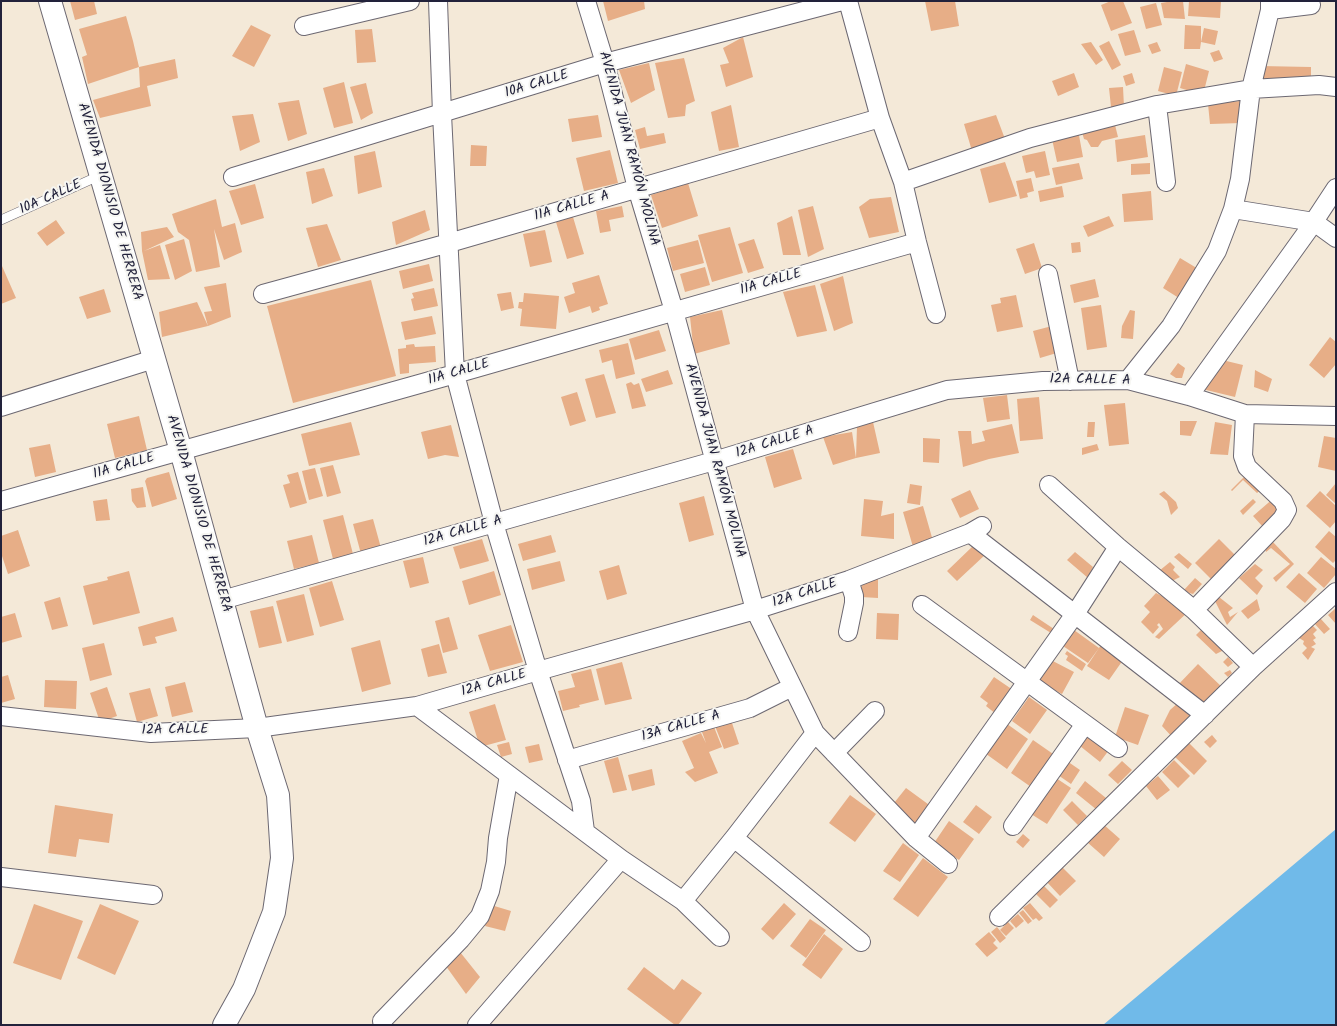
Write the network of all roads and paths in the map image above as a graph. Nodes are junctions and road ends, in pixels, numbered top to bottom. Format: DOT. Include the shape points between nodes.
graph roads {
  1 [pos="50,1"];
  2 [pos="410,1"];
  3 [pos="438,1"];
  4 [pos="586,1"];
  5 [pos="842,1"];
  6 [pos="848,1"];
  7 [pos="1311,5"];
  8 [pos="1270,6"];
  9 [pos="304,26"];
  10 [pos="605,63"];
  11 [pos="1336,87"];
  12 [pos="1251,89"];
  13 [pos="1157,105"];
  14 [pos="442,114"];
  15 [pos="880,118"];
  16 [pos="101,175"];
  17 [pos="233,177"];
  18 [pos="903,182"];
  19 [pos="1166,182"];
  20 [pos="637,188"];
  21 [pos="1336,188"];
  22 [pos="1233,209"];
  23 [pos="1,220"];
  24 [pos="1314,222"];
  25 [pos="1336,238"];
  26 [pos="917,242"];
  27 [pos="449,243"];
  28 [pos="1048,274"];
  29 [pos="263,294"];
  30 [pos="674,311"];
  31 [pos="936,314"];
  32 [pos="154,359"];
  33 [pos="455,374"];
  34 [pos="1070,380"];
  35 [pos="1128,380"];
  36 [pos="1189,396"];
  37 [pos="1,407"];
  38 [pos="1244,414"];
  39 [pos="1335,414"];
  40 [pos="181,451"];
  41 [pos="714,461"];
  42 [pos="1049,485"];
  43 [pos="1,501"];
  44 [pos="494,523"];
  45 [pos="1118,547"];
  46 [pos="849,580"];
  47 [pos="1336,592"];
  48 [pos="222,600"];
  49 [pos="922,605"];
  50 [pos="755,610"];
  51 [pos="1194,610"];
  52 [pos="1074,614"];
  53 [pos="848,632"];
  54 [pos="1253,668"];
  55 [pos="538,671"];
  56 [pos="1027,682"];
  57 [pos="792,687"];
  58 [pos="417,706"];
  59 [pos="875,711"];
  60 [pos="1205,715"];
  61 [pos="1,716"];
  62 [pos="1085,724"];
  63 [pos="257,728"];
  64 [pos="815,733"];
  65 [pos="1118,748"];
  66 [pos="834,753"];
  67 [pos="567,760"];
  68 [pos="509,775"];
  69 [pos="1013,826"];
  70 [pos="585,831"];
  71 [pos="734,838"];
  72 [pos="916,838"];
  73 [pos="621,859"];
  74 [pos="948,864"];
  75 [pos="1,877"];
  76 [pos="153,895"];
  77 [pos="683,901"];
  78 [pos="999,918"];
  79 [pos="720,937"];
  80 [pos="861,942"];
  81 [pos="382,1021"];
  82 [pos="224,1025"];
  83 [pos="478,1025"];
  1 -- 16 [label="street, AVENIDA DIONISIO DE HERRERA"];
  2 -- 9 [label="street"];
  3 -- 14 [label="street"];
  4 -- 10 [label="street, AVENIDA JUAN RAMÓN MOLINA"];
  5 -- 10 [label="street, 10A CALLE"];
  6 -- 15 [label="street"];
  7 -- 8 [label="street"];
  8 -- 12 [label="street"];
  10 -- 14 [label="street, 10A CALLE"];
  10 -- 20 [label="street, AVENIDA JUAN RAMÓN MOLINA"];
  11 -- 12 [label="street" via="1319,85"];
  12 -- 13 [label="street"];
  12 -- 22 [label="street" via="1240,179"];
  13 -- 18 [label="street" via="1030,138"];
  13 -- 19 [label="street"];
  14 -- 17 [label="street, 10A CALLE"];
  14 -- 27 [label="street"];
  15 -- 18 [label="street"];
  15 -- 20 [label="street, 11A CALLE A"];
  16 -- 23 [label="lane, 10A CALLE"];
  16 -- 32 [label="street, AVENIDA DIONISIO DE HERRERA"];
  18 -- 26 [label="street"];
  20 -- 27 [label="street, 11A CALLE A"];
  20 -- 30 [label="street, AVENIDA JUAN RAMÓN MOLINA"];
  21 -- 24 [label="street"];
  22 -- 24 [label="street"];
  22 -- 35 [label="street" via="1217,251 1172,326"];
  24 -- 25 [label="street"];
  24 -- 36 [label="street"];
  26 -- 30 [label="street, 11A CALLE"];
  26 -- 31 [label="street"];
  27 -- 29 [label="street, 11A CALLE A"];
  27 -- 33 [label="street"];
  28 -- 34 [label="street"];
  30 -- 33 [label="street, 11A CALLE"];
  30 -- 41 [label="street, AVENIDA JUAN RAMÓN MOLINA"];
  32 -- 37 [label="street"];
  32 -- 40 [label="street, AVENIDA DIONISIO DE HERRERA"];
  33 -- 40 [label="street, 11A CALLE"];
  33 -- 44 [label="street"];
  34 -- 35 [label="street, 12A CALLE A"];
  34 -- 41 [label="street, 12A CALLE A" via="947,390"];
  35 -- 36 [label="street, 12A CALLE A"];
  36 -- 38 [label="street, 12A CALLE A"];
  38 -- 39 [label="street, 12A CALLE A"];
  38 -- 51 [label="street" via="1243,456 1247,467 1284,501 1287,510 1282,519"];
  40 -- 43 [label="street, 11A CALLE"];
  40 -- 48 [label="street, AVENIDA DIONISIO DE HERRERA"];
  41 -- 44 [label="street, 12A CALLE A"];
  41 -- 50 [label="street, AVENIDA JUAN RAMÓN MOLINA"];
  42 -- 45 [label="street"];
  44 -- 48 [label="street, 12A CALLE A"];
  44 -- 55 [label="street"];
  45 -- 51 [label="street"];
  45 -- 52 [label="street"];
  46 -- 50 [label="street, 12A CALLE"];
  46 -- 52 [label="street, 12A CALLE" via="976,529"];
  46 -- 53 [label="street" via="854,603"];
  47 -- 54 [label="street"];
  48 -- 63 [label="street, AVENIDA DIONISIO DE HERRERA"];
  49 -- 56 [label="street"];
  50 -- 55 [label="street, 12A CALLE"];
  50 -- 57 [label="street, AVENIDA JUAN RAMÓN MOLINA"];
  51 -- 54 [label="street"];
  52 -- 56 [label="street"];
  52 -- 60 [label="street"];
  54 -- 60 [label="street"];
  55 -- 58 [label="street, 12A CALLE"];
  55 -- 67 [label="street"];
  56 -- 62 [label="street"];
  56 -- 72 [label="street"];
  57 -- 64 [label="street, AVENIDA JUAN RAMÓN MOLINA"];
  57 -- 67 [label="street, 13A CALLE A" via="750,708"];
  58 -- 63 [label="street, 12A CALLE"];
  58 -- 68 [label="street"];
  59 -- 66 [label="street"];
  60 -- 78 [label="street"];
  61 -- 63 [label="street, 12A CALLE" via="151,733"];
  62 -- 65 [label="street"];
  62 -- 69 [label="street"];
  63 -- 82 [label="street, AVENIDA DIONISIO DE HERRERA" via="278,795 282,858 274,912 244,989"];
  64 -- 66 [label="street, AVENIDA JUAN RAMÓN MOLINA"];
  64 -- 71 [label="street"];
  66 -- 72 [label="street, AVENIDA JUAN RAMÓN MOLINA"];
  67 -- 70 [label="street" via="581,801"];
  68 -- 70 [label="street"];
  68 -- 81 [label="street" via="496,862 490,891 480,916"];
  70 -- 73 [label="street"];
  71 -- 77 [label="street"];
  71 -- 80 [label="street"];
  72 -- 74 [label="street, AVENIDA JUAN RAMÓN MOLINA"];
  73 -- 77 [label="street"];
  73 -- 83 [label="street"];
  75 -- 76 [label="street"];
  77 -- 79 [label="street"];
}
